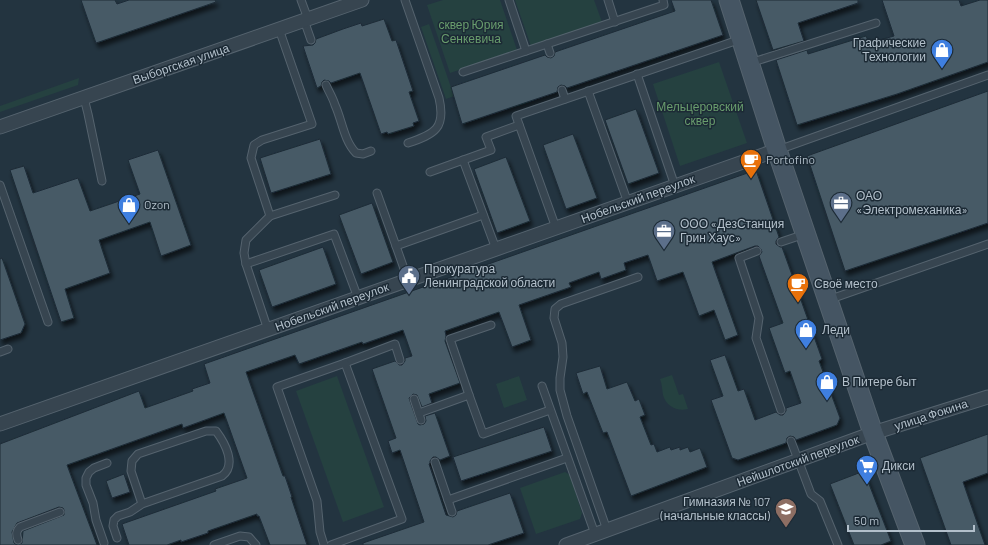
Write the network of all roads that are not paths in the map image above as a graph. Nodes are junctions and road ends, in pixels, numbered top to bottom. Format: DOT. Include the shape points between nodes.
graph roads {
  1 [pos="301,0"];
  2 [pos="362,0"];
  3 [pos="405,0"];
  4 [pos="509,0"];
  5 [pos="608,0"];
  6 [pos="663,0"];
  7 [pos="729,0"];
  8 [pos="306,20"];
  9 [pos="615,22"];
  10 [pos="876,23"];
  11 [pos="279,29"];
  12 [pos="742,39"];
  13 [pos="311,40"];
  14 [pos="547,44"];
  15 [pos="526,51"];
  16 [pos="550,53"];
  17 [pos="750,64"];
  18 [pos="463,72"];
  19 [pos="637,74"];
  20 [pos="988,75"];
  21 [pos="326,85"];
  22 [pos="562,90"];
  23 [pos="588,91"];
  24 [pos="84,98"];
  25 [pos="565,99"];
  26 [pos="519,125"];
  27 [pos="0,127"];
  28 [pos="408,143"];
  29 [pos="778,150"];
  30 [pos="372,151"];
  31 [pos="463,160"];
  32 [pos="430,172"];
  33 [pos="102,181"];
  34 [pos="0,185"];
  35 [pos="675,186"];
  36 [pos="377,193"];
  37 [pos="335,195"];
  38 [pos="628,203"];
  39 [pos="483,215"];
  40 [pos="270,216"];
  41 [pos="556,228"];
  42 [pos="806,234"];
  43 [pos="781,242"];
  44 [pos="988,244"];
  45 [pos="396,246"];
  46 [pos="496,249"];
  47 [pos="757,251"];
  48 [pos="246,264"];
  49 [pos="638,277"];
  50 [pos="408,280"];
  51 [pos="358,298"];
  52 [pos="828,300"];
  53 [pos="48,322"];
  54 [pos="491,325"];
  55 [pos="268,330"];
  56 [pos="8,349"];
  57 [pos="0,352"];
  58 [pos="400,360"];
  59 [pos="345,362"];
  60 [pos="542,386"];
  61 [pos="469,395"];
  62 [pos="988,397"];
  63 [pos="414,399"];
  64 [pos="550,410"];
  65 [pos="781,410"];
  66 [pos="0,424"];
  67 [pos="873,433"];
  68 [pos="791,441"];
  69 [pos="568,458"];
  70 [pos="798,461"];
  71 [pos="435,462"];
  72 [pos="107,463"];
  73 [pos="448,500"];
  74 [pos="142,504"];
  75 [pos="60,512"];
  76 [pos="452,512"];
  77 [pos="601,532"];
  78 [pos="117,538"];
  79 [pos="18,540"];
  80 [pos="582,542"];
  81 [pos="104,543"];
  82 [pos="214,545"];
  83 [pos="256,545"];
  84 [pos="324,545"];
  85 [pos="330,545"];
  86 [pos="566,545"];
  87 [pos="838,545"];
  88 [pos="915,545"];
  1 -- 8 [label="lane"];
  2 -- 8 [label="street, Выборгская улица"];
  3 -- 28 [label="lane" via="442,111 440,122 434,131"];
  4 -- 15 [label="lane"];
  5 -- 9 [label="lane"];
  6 -- 9 [label="lane" via="664,6"];
  7 -- 12 [label="main road"];
  8 -- 11 [label="street, Выборгская улица"];
  8 -- 13 [label="lane"];
  9 -- 14 [label="lane"];
  10 -- 17 [label="lane"];
  11 -- 24 [label="street, Выборгская улица"];
  11 -- 40 [label="lane" via="312,124 254,145 251,158"];
  12 -- 17 [label="main road"];
  12 -- 19 [label="lane"];
  14 -- 15 [label="lane"];
  14 -- 16 [label="lane"];
  15 -- 18 [label="lane"];
  17 -- 29 [label="main road"];
  19 -- 23 [label="lane"];
  19 -- 35 [label="lane"];
  20 -- 29 [label="lane"];
  21 -- 30 [label="lane" via="335,103 350,148 356,154"];
  22 -- 25 [label="lane"];
  23 -- 25 [label="lane"];
  23 -- 38 [label="lane"];
  24 -- 27 [label="street, Выборгская улица"];
  24 -- 33 [label="lane"];
  25 -- 26 [label="lane" via="516,116"];
  26 -- 31 [label="lane" via="486,137 490,150"];
  26 -- 41 [label="lane"];
  29 -- 35 [label="street, Нобельский переулок"];
  29 -- 42 [label="main road"];
  31 -- 32 [label="lane"];
  31 -- 39 [label="lane"];
  34 -- 53 [label="lane"];
  35 -- 38 [label="street, Нобельский переулок"];
  36 -- 45 [label="lane"];
  37 -- 40 [label="lane"];
  38 -- 41 [label="street, Нобельский переулок"];
  39 -- 45 [label="lane"];
  39 -- 46 [label="lane"];
  40 -- 48 [label="lane" via="246,240"];
  41 -- 46 [label="street, Нобельский переулок"];
  42 -- 43 [label="lane"];
  42 -- 52 [label="main road"];
  44 -- 52 [label="lane"];
  45 -- 50 [label="lane"];
  46 -- 50 [label="street, Нобельский переулок"];
  47 -- 65 [label="lane" via="738,258 759,318 756,338"];
  48 -- 51 [label="lane" via="334,234"];
  48 -- 55 [label="lane"];
  49 -- 77 [label="lane" via="561,304 555,309 554,318 563,350 560,390"];
  50 -- 51 [label="street, Нобельский переулок"];
  51 -- 55 [label="street, Нобельский переулок"];
  52 -- 67 [label="main road"];
  54 -- 61 [label="lane" via="450,339"];
  55 -- 66 [label="street, Нобельский переулок"];
  56 -- 57 [label="lane"];
  58 -- 59 [label="lane" via="395,344"];
  59 -- 84 [label="lane" via="277,387 316,501"];
  59 -- 85 [label="lane" via="402,519"];
  60 -- 64 [label="lane"];
  61 -- 63 [label="lane" via="420,417"];
  61 -- 64 [label="lane" via="483,434"];
  62 -- 67 [label="street, улица Фокина"];
  64 -- 69 [label="lane"];
  67 -- 70 [label="street, Нейшлотский переулок"];
  67 -- 88 [label="main road"];
  68 -- 70 [label="lane"];
  69 -- 73 [label="lane"];
  69 -- 77 [label="lane"];
  70 -- 77 [label="street, Нейшлотский переулок"];
  70 -- 87 [label="lane" via="811,494 820,501"];
  71 -- 73 [label="lane"];
  72 -- 81 [label="lane" via="94,468 86,478"];
  73 -- 76 [label="lane"];
  74 -- 74 [label="lane" via="131,470 132,461 138,454 206,431 216,431 222,438 230,461 226,473"];
  74 -- 78 [label="lane" via="114,520"];
  75 -- 79 [label="lane" via="20,527 16,536"];
  77 -- 80 [label="street, Нейшлотский переулок"];
  80 -- 86 [label="street, Нейшлотский переулок"];
  82 -- 83 [label="lane" via="240,536 249,537"];
}
